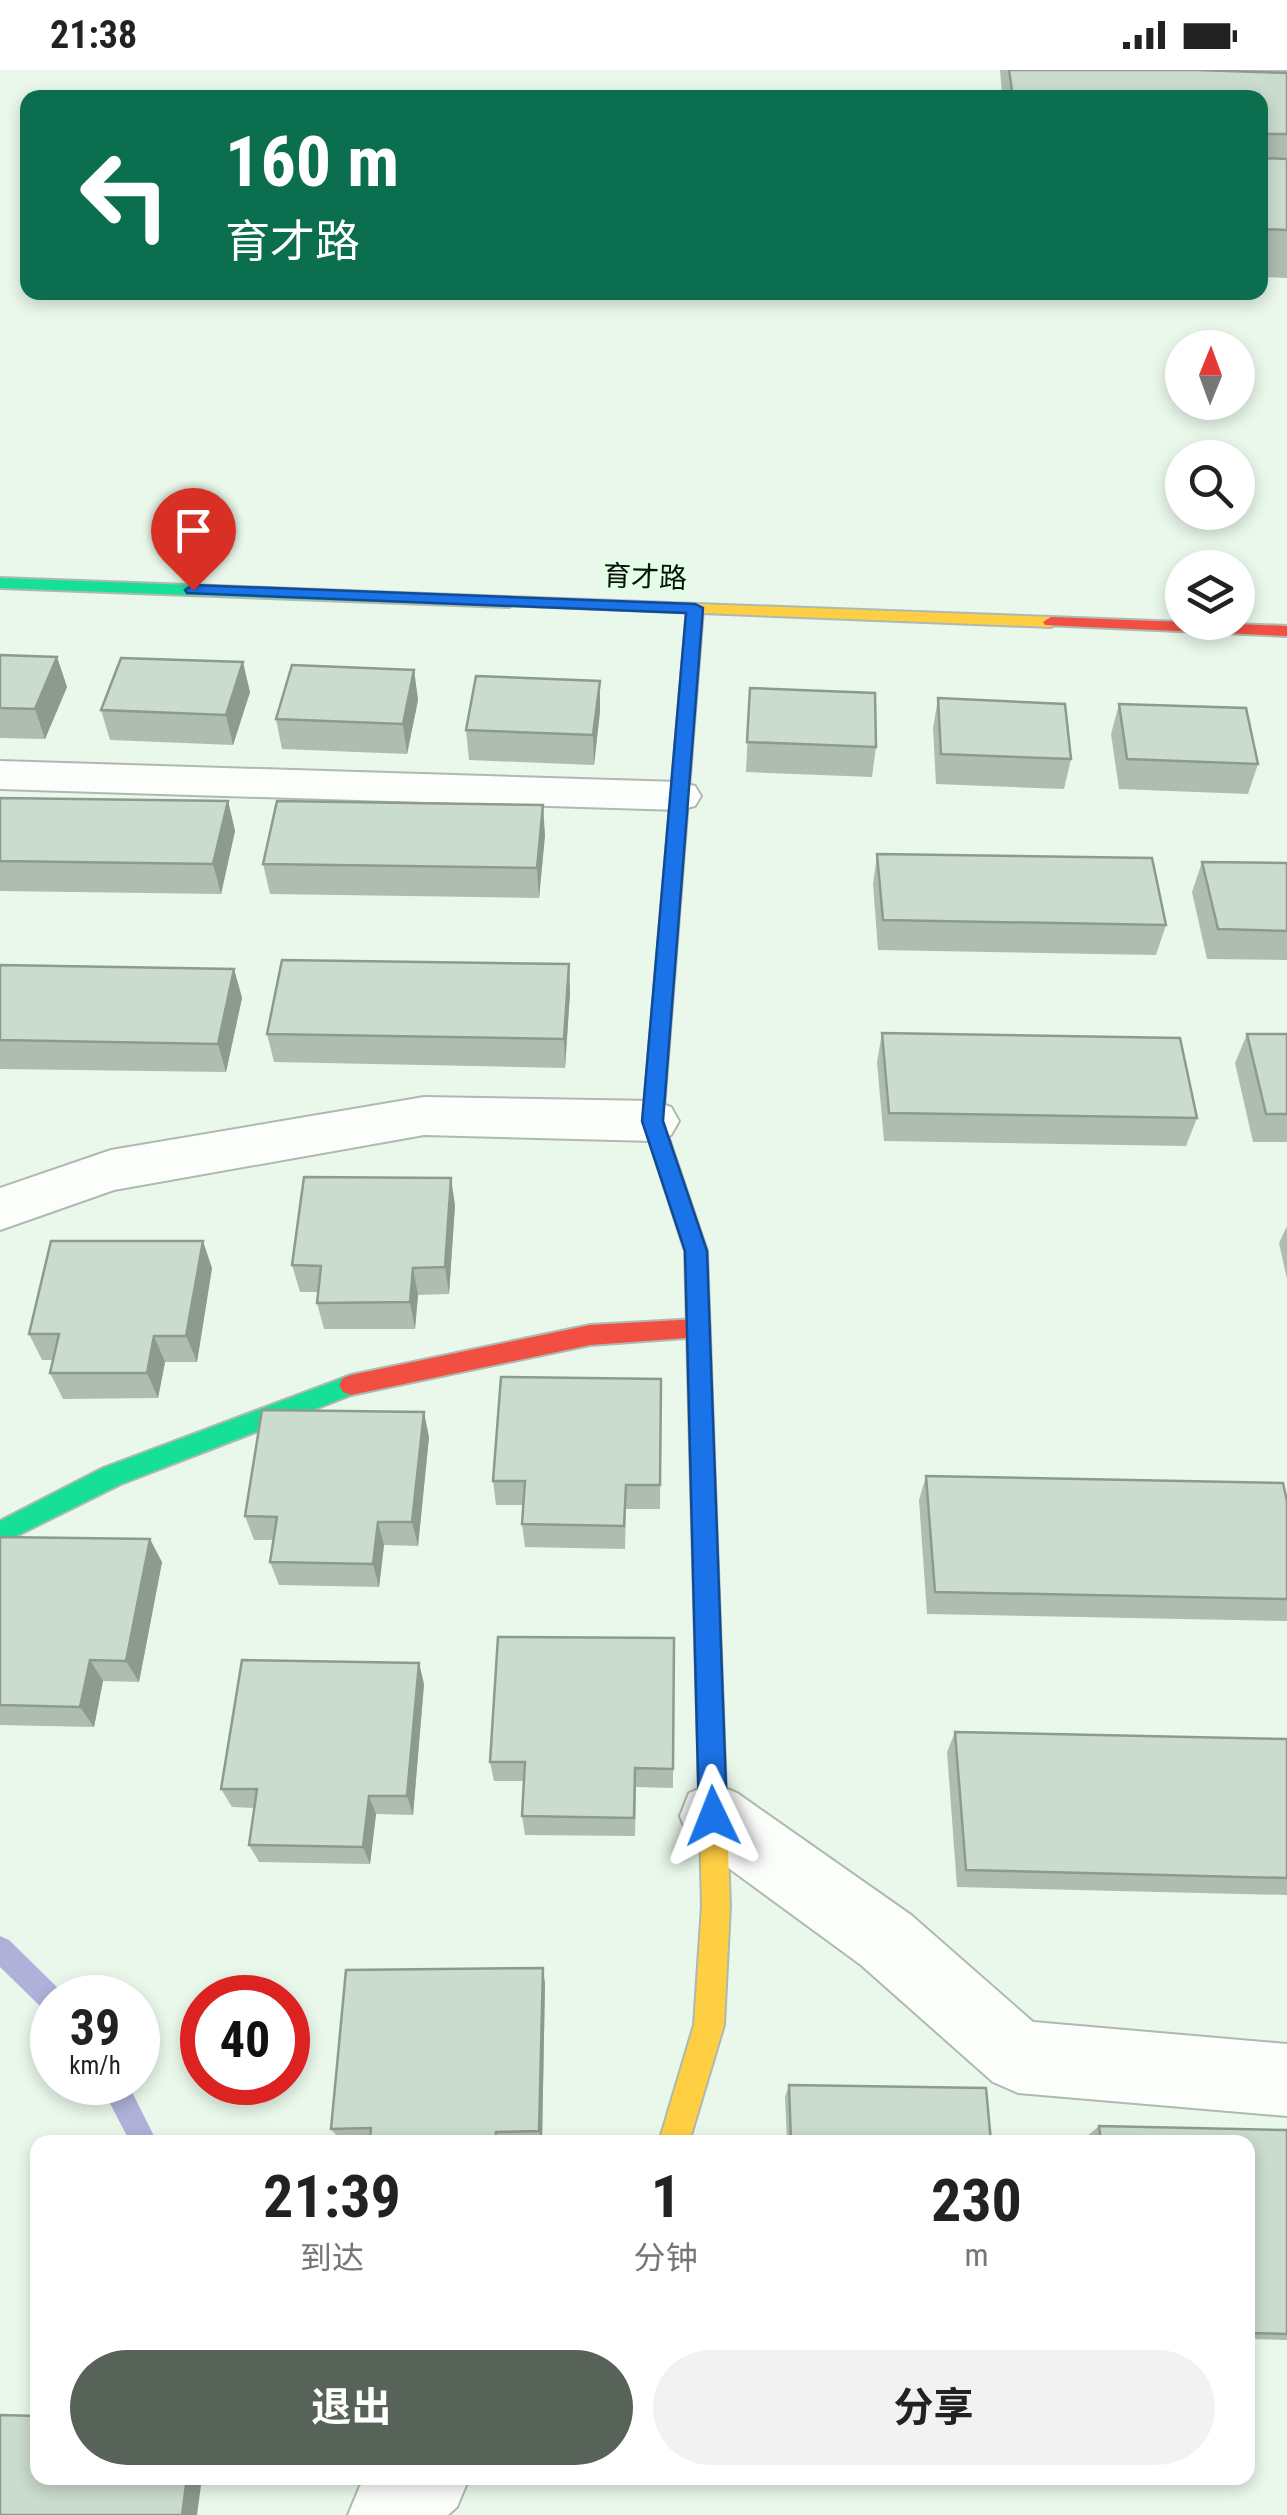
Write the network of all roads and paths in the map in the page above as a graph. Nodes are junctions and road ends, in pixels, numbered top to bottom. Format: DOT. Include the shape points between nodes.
graph roads {
  1 [pos="0,582"];
  2 [pos="695,608"];
  3 [pos="1287,631"];
  4 [pos="0,774"];
  5 [pos="679,796"];
  6 [pos="653,1121"];
  7 [pos="0,1209"];
  8 [pos="699,1328"];
  9 [pos="0,1533"];
  10 [pos="713,1816"];
  11 [pos="1287,2080"];
  12 [pos="676,2135"];
  13 [pos="421,2485"];
  14 [pos="389,2515"];
  1 -- 2 [label="street, 育才路"];
  2 -- 3 [label="street, 育才路"];
  2 -- 5 [label="street"];
  4 -- 5 [label="street"];
  5 -- 6 [label="street"];
  6 -- 7 [label="street" via="424,1116 111,1170"];
  6 -- 8 [label="street" via="696,1251"];
  8 -- 9 [label="street" via="590,1335 361,1381 112,1476"];
  8 -- 10 [label="street"];
  10 -- 11 [label="street" via="886,1940 1018,2058"];
  10 -- 12 [label="street" via="710,2025"];
  13 -- 14 [label="street"];
}
